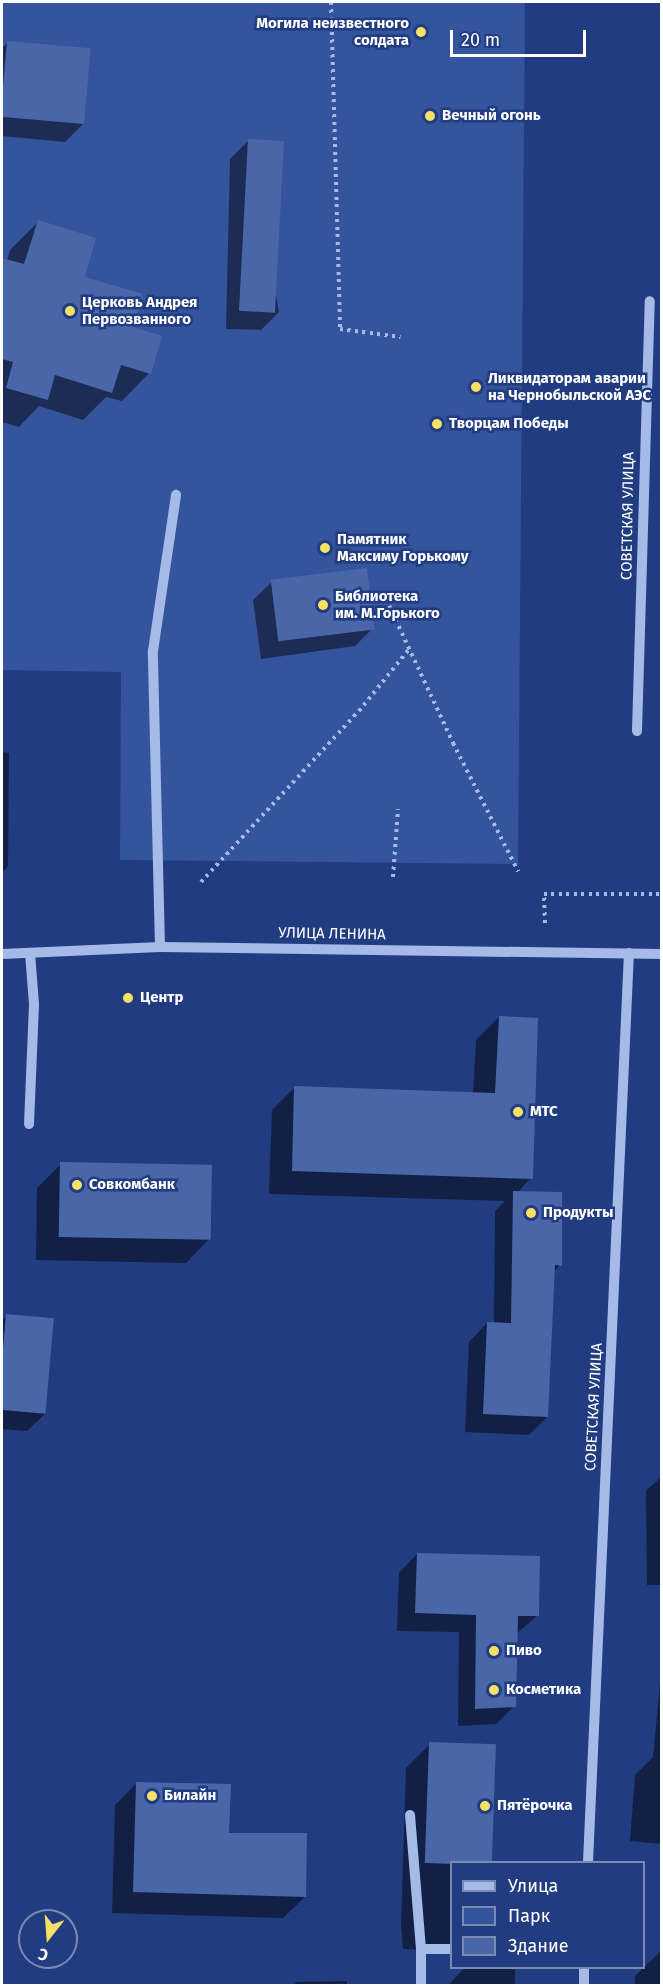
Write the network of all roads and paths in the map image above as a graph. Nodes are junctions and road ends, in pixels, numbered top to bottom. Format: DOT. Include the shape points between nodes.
graph roads {
  1 [pos="331,2"];
  2 [pos="650,301"];
  3 [pos="400,337"];
  4 [pos="176,495"];
  5 [pos="386,599"];
  6 [pos="410,648"];
  7 [pos="637,731"];
  8 [pos="398,809"];
  9 [pos="518,871"];
  10 [pos="393,877"];
  11 [pos="201,882"];
  12 [pos="544,894"];
  13 [pos="662,894"];
  14 [pos="159,947"];
  15 [pos="30,953"];
  16 [pos="629,953"];
  17 [pos="2,954"];
  18 [pos="662,954"];
  19 [pos="29,1124"];
  20 [pos="410,1815"];
  21 [pos="588,1861"];
  22 [pos="421,1949"];
  23 [pos="450,1949"];
  24 [pos="584,1969"];
  25 [pos="421,1986"];
  26 [pos="584,1986"];
  1 -- 3 [label="path" via="340,329"];
  2 -- 7 [label="street, СОВЕТСКАЯ УЛИЦА"];
  4 -- 14 [label="street" via="153,651"];
  5 -- 6 [label="path"];
  6 -- 9 [label="path"];
  6 -- 11 [label="path" via="359,711"];
  8 -- 10 [label="path"];
  12 -- 13 [label="path"];
  14 -- 15 [label="street, УЛИЦА ЛЕНИНА"];
  14 -- 16 [label="street, УЛИЦА ЛЕНИНА"];
  15 -- 17 [label="street, УЛИЦА ЛЕНИНА"];
  15 -- 19 [label="street" via="34,1004"];
  16 -- 18 [label="street, УЛИЦА ЛЕНИНА"];
  16 -- 21 [label="street, СОВЕТСКАЯ УЛИЦА"];
  20 -- 22 [label="street"];
  22 -- 23 [label="street"];
  22 -- 25 [label="street"];
  24 -- 26 [label="street"];
}
